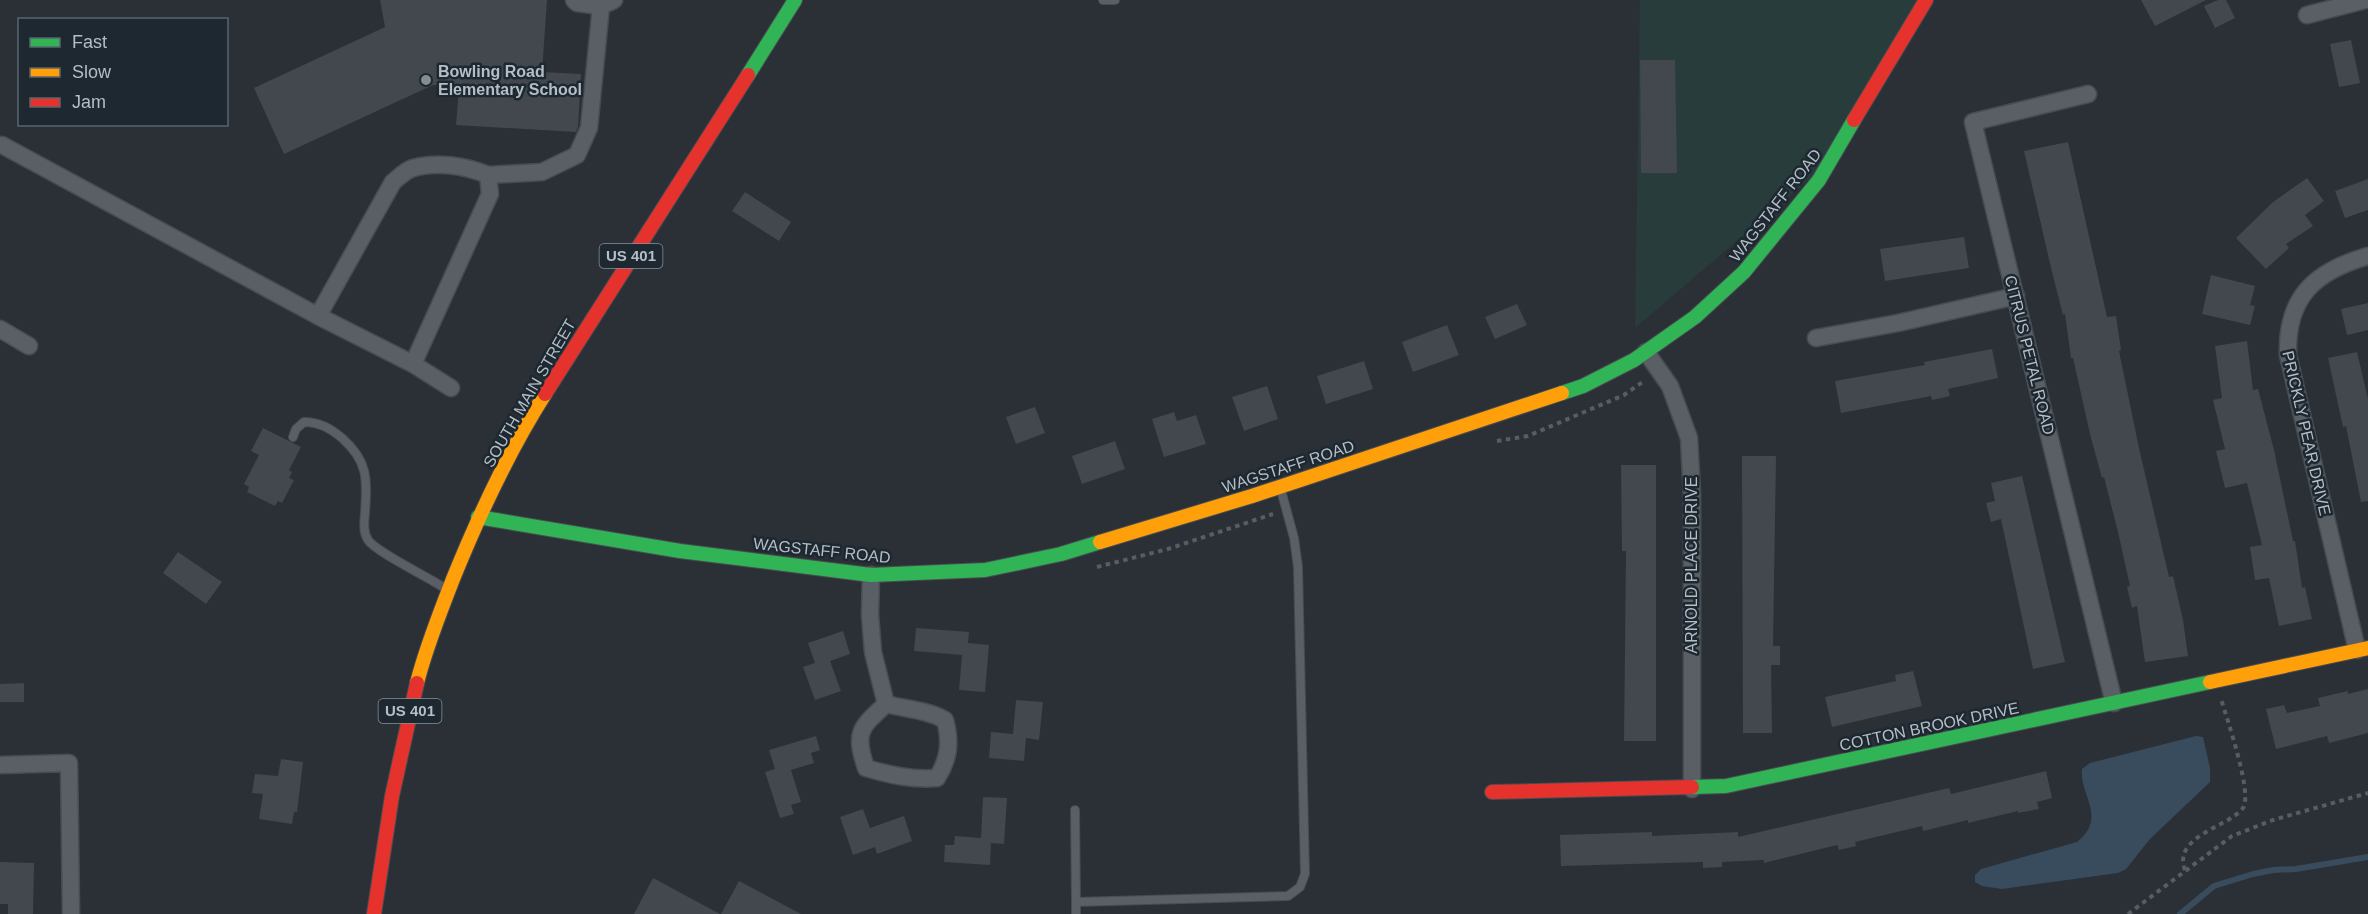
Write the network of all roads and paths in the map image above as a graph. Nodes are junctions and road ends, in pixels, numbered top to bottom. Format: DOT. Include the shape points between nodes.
graph roads {
  1 [pos="574,0"];
  2 [pos="1103,0"];
  3 [pos="1115,0"];
  4 [pos="1926,0"];
  5 [pos="2365,0"];
  6 [pos="608,3"];
  7 [pos="787,3"];
  8 [pos="2307,15"];
  9 [pos="2088,94"];
  10 [pos="1,146"];
  11 [pos="488,175"];
  12 [pos="2368,256"];
  13 [pos="2016,296"];
  14 [pos="318,316"];
  15 [pos="0,329"];
  16 [pos="1816,338"];
  17 [pos="29,346"];
  18 [pos="1646,352"];
  19 [pos="413,364"];
  20 [pos="1639,385"];
  21 [pos="451,388"];
  22 [pos="293,436"];
  23 [pos="1488,442"];
  24 [pos="1280,487"];
  25 [pos="478,517"];
  26 [pos="1264,517"];
  27 [pos="1087,569"];
  28 [pos="871,575"];
  29 [pos="449,591"];
  30 [pos="2363,649"];
  31 [pos="2221,699"];
  32 [pos="2114,703"];
  33 [pos="886,704"];
  34 [pos="0,765"];
  35 [pos="1692,789"];
  36 [pos="1492,792"];
  37 [pos="2368,793"];
  38 [pos="1075,810"];
  39 [pos="2185,870"];
  40 [pos="1076,902"];
  41 [pos="71,914"];
  42 [pos="374,914"];
  43 [pos="1076,914"];
  44 [pos="2128,914"];
  1 -- 6 [label="street"];
  2 -- 3 [label="lane"];
  4 -- 18 [label="main road, WAGSTAFF ROAD" via="1848,135 1783,226 1744,272 1695,317"];
  5 -- 8 [label="street"];
  6 -- 11 [label="street" via="589,128 577,155 542,172"];
  7 -- 25 [label="main road, SOUTH MAIN STREET / US 401" via="525,425"];
  9 -- 13 [label="street, CITRUS PETAL ROAD" via="1973,122"];
  10 -- 14 [label="street"];
  11 -- 14 [label="street" via="472,168 441,164 411,168 393,182"];
  11 -- 19 [label="street" via="490,194"];
  12 -- 30 [label="street, PRICKLY PEAR DRIVE" via="2342,263 2316,279 2292,313 2287,335 2288,355"];
  13 -- 16 [label="street"];
  13 -- 32 [label="street, CITRUS PETAL ROAD"];
  14 -- 19 [label="street"];
  15 -- 17 [label="street"];
  18 -- 24 [label="main road, WAGSTAFF ROAD" via="1583,386"];
  18 -- 35 [label="street, ARNOLD PLACE DRIVE" via="1671,386 1689,438"];
  19 -- 21 [label="street"];
  20 -- 23 [label="path" via="1528,436"];
  22 -- 29 [label="lane" via="304,422 314,422 332,429 354,449 367,480 364,529 368,540"];
  24 -- 28 [label="main road, WAGSTAFF ROAD" via="1062,554 985,570"];
  24 -- 40 [label="lane" via="1298,567 1305,874 1300,887 1288,896"];
  25 -- 28 [label="main road, WAGSTAFF ROAD" via="680,551"];
  25 -- 29 [label="main road, SOUTH MAIN STREET / US 401"];
  26 -- 27 [label="path" via="1158,552"];
  28 -- 33 [label="street" via="873,652"];
  29 -- 42 [label="main road, SOUTH MAIN STREET / US 401" via="426,648 405,732"];
  30 -- 32 [label="main road, COTTON BROOK DRIVE"];
  31 -- 39 [label="path" via="2245,786 2245,805 2210,828 2183,853"];
  32 -- 35 [label="main road, COTTON BROOK DRIVE" via="1766,779"];
  33 -- 33 [label="street" via="863,726 859,747 866,768 891,776 937,778 947,763 949,735 945,720 931,712"];
  34 -- 41 [label="street" via="69,763"];
  35 -- 36 [label="main road, COTTON BROOK DRIVE"];
  37 -- 39 [label="path" via="2232,836"];
  38 -- 40 [label="lane"];
  39 -- 44 [label="path"];
  40 -- 43 [label="lane"];
}
